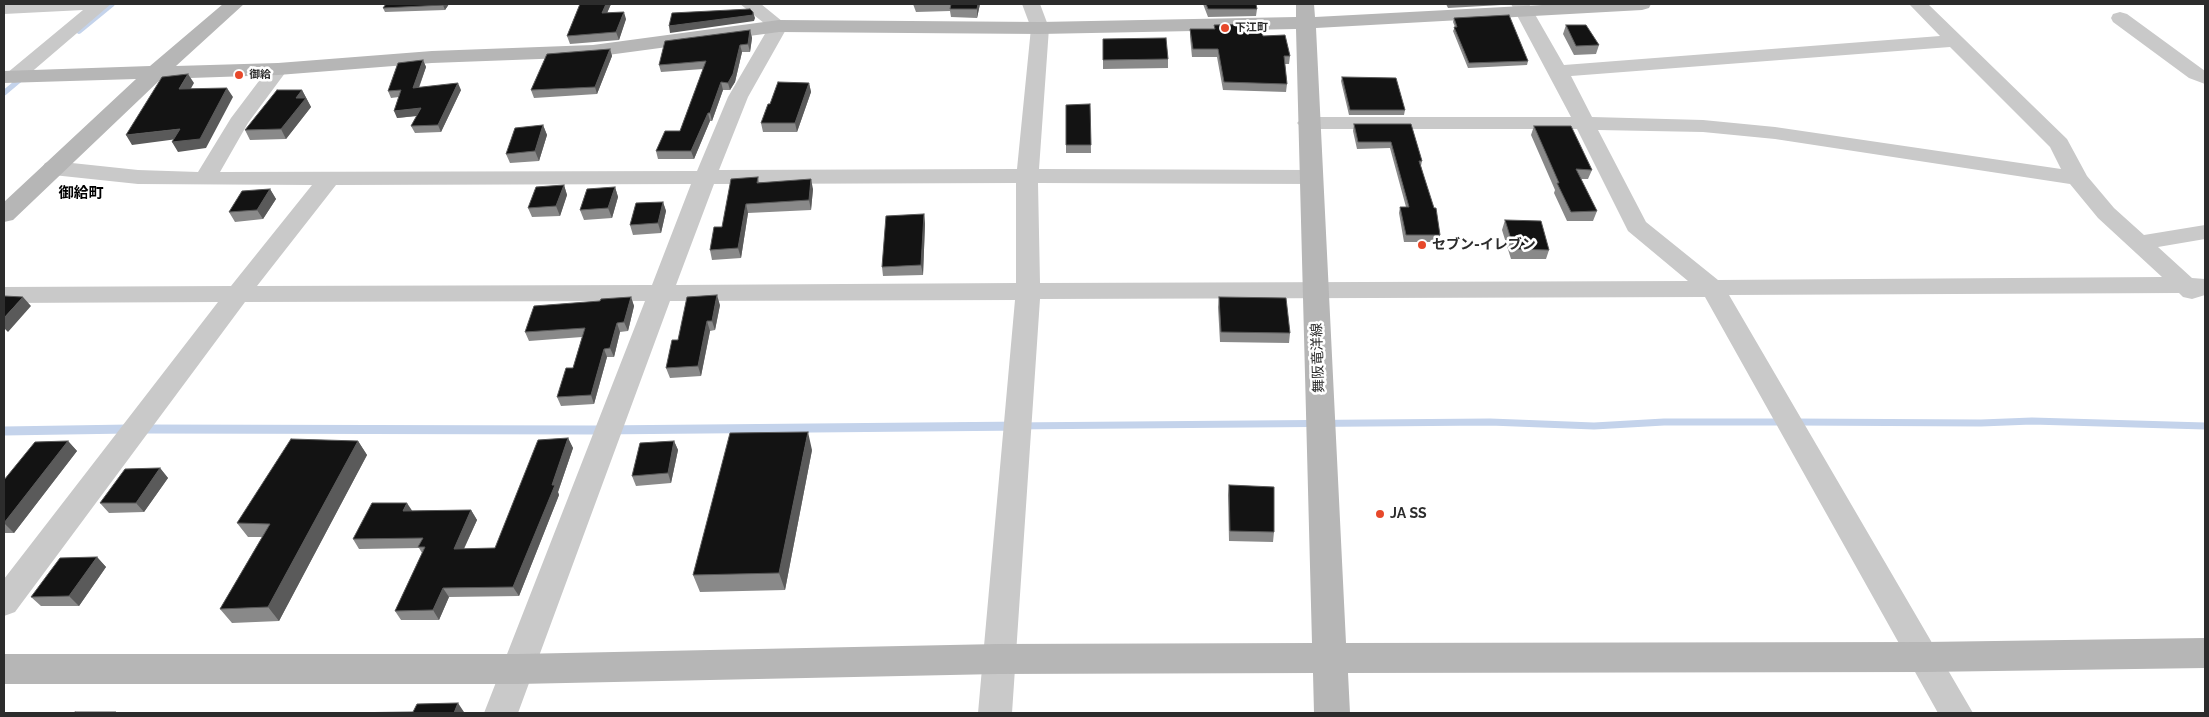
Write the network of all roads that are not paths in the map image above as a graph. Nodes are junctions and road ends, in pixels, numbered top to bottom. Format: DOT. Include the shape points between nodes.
graph roads {
  1 [pos="234,4"];
  2 [pos="749,4"];
  3 [pos="1031,4"];
  4 [pos="1642,4"];
  5 [pos="1918,4"];
  6 [pos="4,8"];
  7 [pos="1523,8"];
  8 [pos="1305,13"];
  9 [pos="2120,18"];
  10 [pos="779,26"];
  11 [pos="1040,28"];
  12 [pos="1955,41"];
  13 [pos="278,69"];
  14 [pos="1558,71"];
  15 [pos="156,72"];
  16 [pos="9,77"];
  17 [pos="2205,78"];
  18 [pos="1586,123"];
  19 [pos="1308,124"];
  20 [pos="53,168"];
  21 [pos="1027,176"];
  22 [pos="705,177"];
  23 [pos="1312,177"];
  24 [pos="2077,178"];
  25 [pos="205,179"];
  26 [pos="328,180"];
  27 [pos="4,215"];
  28 [pos="2205,232"];
  29 [pos="2139,243"];
  30 [pos="2195,286"];
  31 [pos="1316,289"];
  32 [pos="1713,289"];
  33 [pos="661,292"];
  34 [pos="1028,292"];
  35 [pos="238,294"];
  36 [pos="4,295"];
  37 [pos="2205,304"];
  38 [pos="4,603"];
  39 [pos="2205,653"];
  40 [pos="1925,657"];
  41 [pos="1330,658"];
  42 [pos="998,659"];
  43 [pos="4,668"];
  44 [pos="518,669"];
  45 [pos="501,713"];
  46 [pos="995,713"];
  47 [pos="1332,713"];
  48 [pos="1956,713"];
  1 -- 15 [label="street"];
  2 -- 10 [label="street"];
  3 -- 11 [label="street"];
  4 -- 7 [label="street"];
  5 -- 12 [label="street"];
  6 -- 16 [label="street" via="102,4"];
  7 -- 8 [label="street"];
  7 -- 14 [label="street"];
  8 -- 11 [label="street"];
  8 -- 19 [label="street, 舞阪竜洋線"];
  9 -- 17 [label="street"];
  10 -- 11 [label="street"];
  10 -- 13 [label="street" via="593,51 432,57"];
  10 -- 22 [label="street" via="738,97"];
  11 -- 21 [label="street"];
  12 -- 14 [label="street"];
  12 -- 24 [label="street" via="2059,144"];
  13 -- 15 [label="street"];
  13 -- 25 [label="street" via="238,122"];
  14 -- 18 [label="street"];
  15 -- 16 [label="street"];
  15 -- 20 [label="street"];
  18 -- 19 [label="street"];
  18 -- 24 [label="street" via="1703,126 1776,133"];
  18 -- 32 [label="street" via="1636,226"];
  19 -- 23 [label="street, 舞阪竜洋線"];
  20 -- 25 [label="street" via="138,177"];
  20 -- 27 [label="street"];
  21 -- 22 [label="street"];
  21 -- 23 [label="street"];
  21 -- 34 [label="street"];
  22 -- 26 [label="street"];
  22 -- 33 [label="street"];
  23 -- 31 [label="street, 舞阪竜洋線"];
  24 -- 29 [label="street" via="2106,213"];
  25 -- 26 [label="street"];
  26 -- 35 [label="street"];
  28 -- 29 [label="street"];
  29 -- 30 [label="street"];
  30 -- 32 [label="street"];
  30 -- 37 [label="street"];
  31 -- 32 [label="street"];
  31 -- 34 [label="street"];
  31 -- 41 [label="street, 舞阪竜洋線"];
  32 -- 40 [label="street"];
  33 -- 34 [label="street"];
  33 -- 35 [label="street"];
  33 -- 44 [label="street"];
  34 -- 42 [label="street"];
  35 -- 36 [label="street"];
  35 -- 38 [label="street"];
  39 -- 40 [label="street"];
  40 -- 41 [label="street"];
  40 -- 48 [label="street"];
  41 -- 42 [label="street"];
  41 -- 47 [label="street, 舞阪竜洋線"];
  42 -- 44 [label="street"];
  42 -- 46 [label="street"];
  43 -- 44 [label="street"];
  44 -- 45 [label="street"];
}
